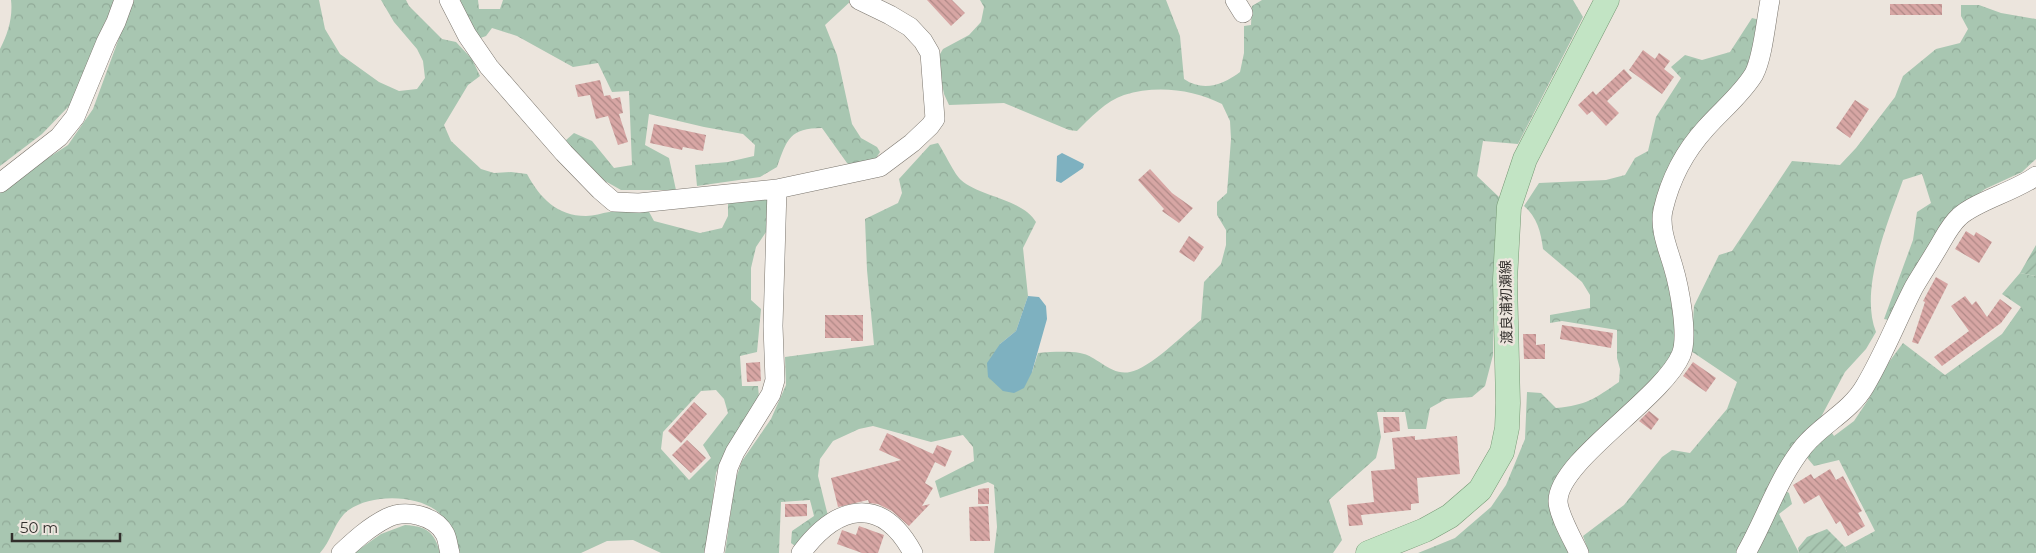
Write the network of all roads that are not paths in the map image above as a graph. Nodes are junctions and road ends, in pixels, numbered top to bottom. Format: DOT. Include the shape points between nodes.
graph roads {
  1 [pos="124,0"];
  2 [pos="449,0"];
  3 [pos="860,0"];
  4 [pos="1607,0"];
  5 [pos="1770,0"];
  6 [pos="2036,176"];
  7 [pos="0,183"];
  8 [pos="776,189"];
  9 [pos="341,553"];
  10 [pos="450,553"];
  11 [pos="714,553"];
  12 [pos="801,553"];
  13 [pos="913,553"];
  14 [pos="1368,553"];
  15 [pos="1579,553"];
  16 [pos="1746,553"];
  1 -- 7 [label="street" via="72,122 45,149"];
  2 -- 8 [label="street" via="467,35 489,66 564,153 614,202 639,203"];
  3 -- 8 [label="street" via="910,27 923,41 930,53 934,119 912,143 880,167"];
  4 -- 14 [label="main road, 渡良浦初瀬線" via="1525,159 1509,207 1505,280 1508,403 1502,452 1480,490 1450,516"];
  5 -- 15 [label="street" via="1759,62 1754,73 1705,129 1682,161 1667,191 1661,218 1683,318 1685,337 1682,354 1658,386 1593,449 1559,491 1558,503"];
  6 -- 16 [label="street" via="1959,216 1914,287 1864,387 1840,416 1824,425 1804,445 1788,468"];
  8 -- 11 [label="street" via="775,380 771,394 728,468"];
  9 -- 10 [label="street" via="370,528 389,517 404,514 420,515 439,527 445,534"];
  12 -- 13 [label="street" via="825,526 844,516 866,512 880,516 894,527"];
}
